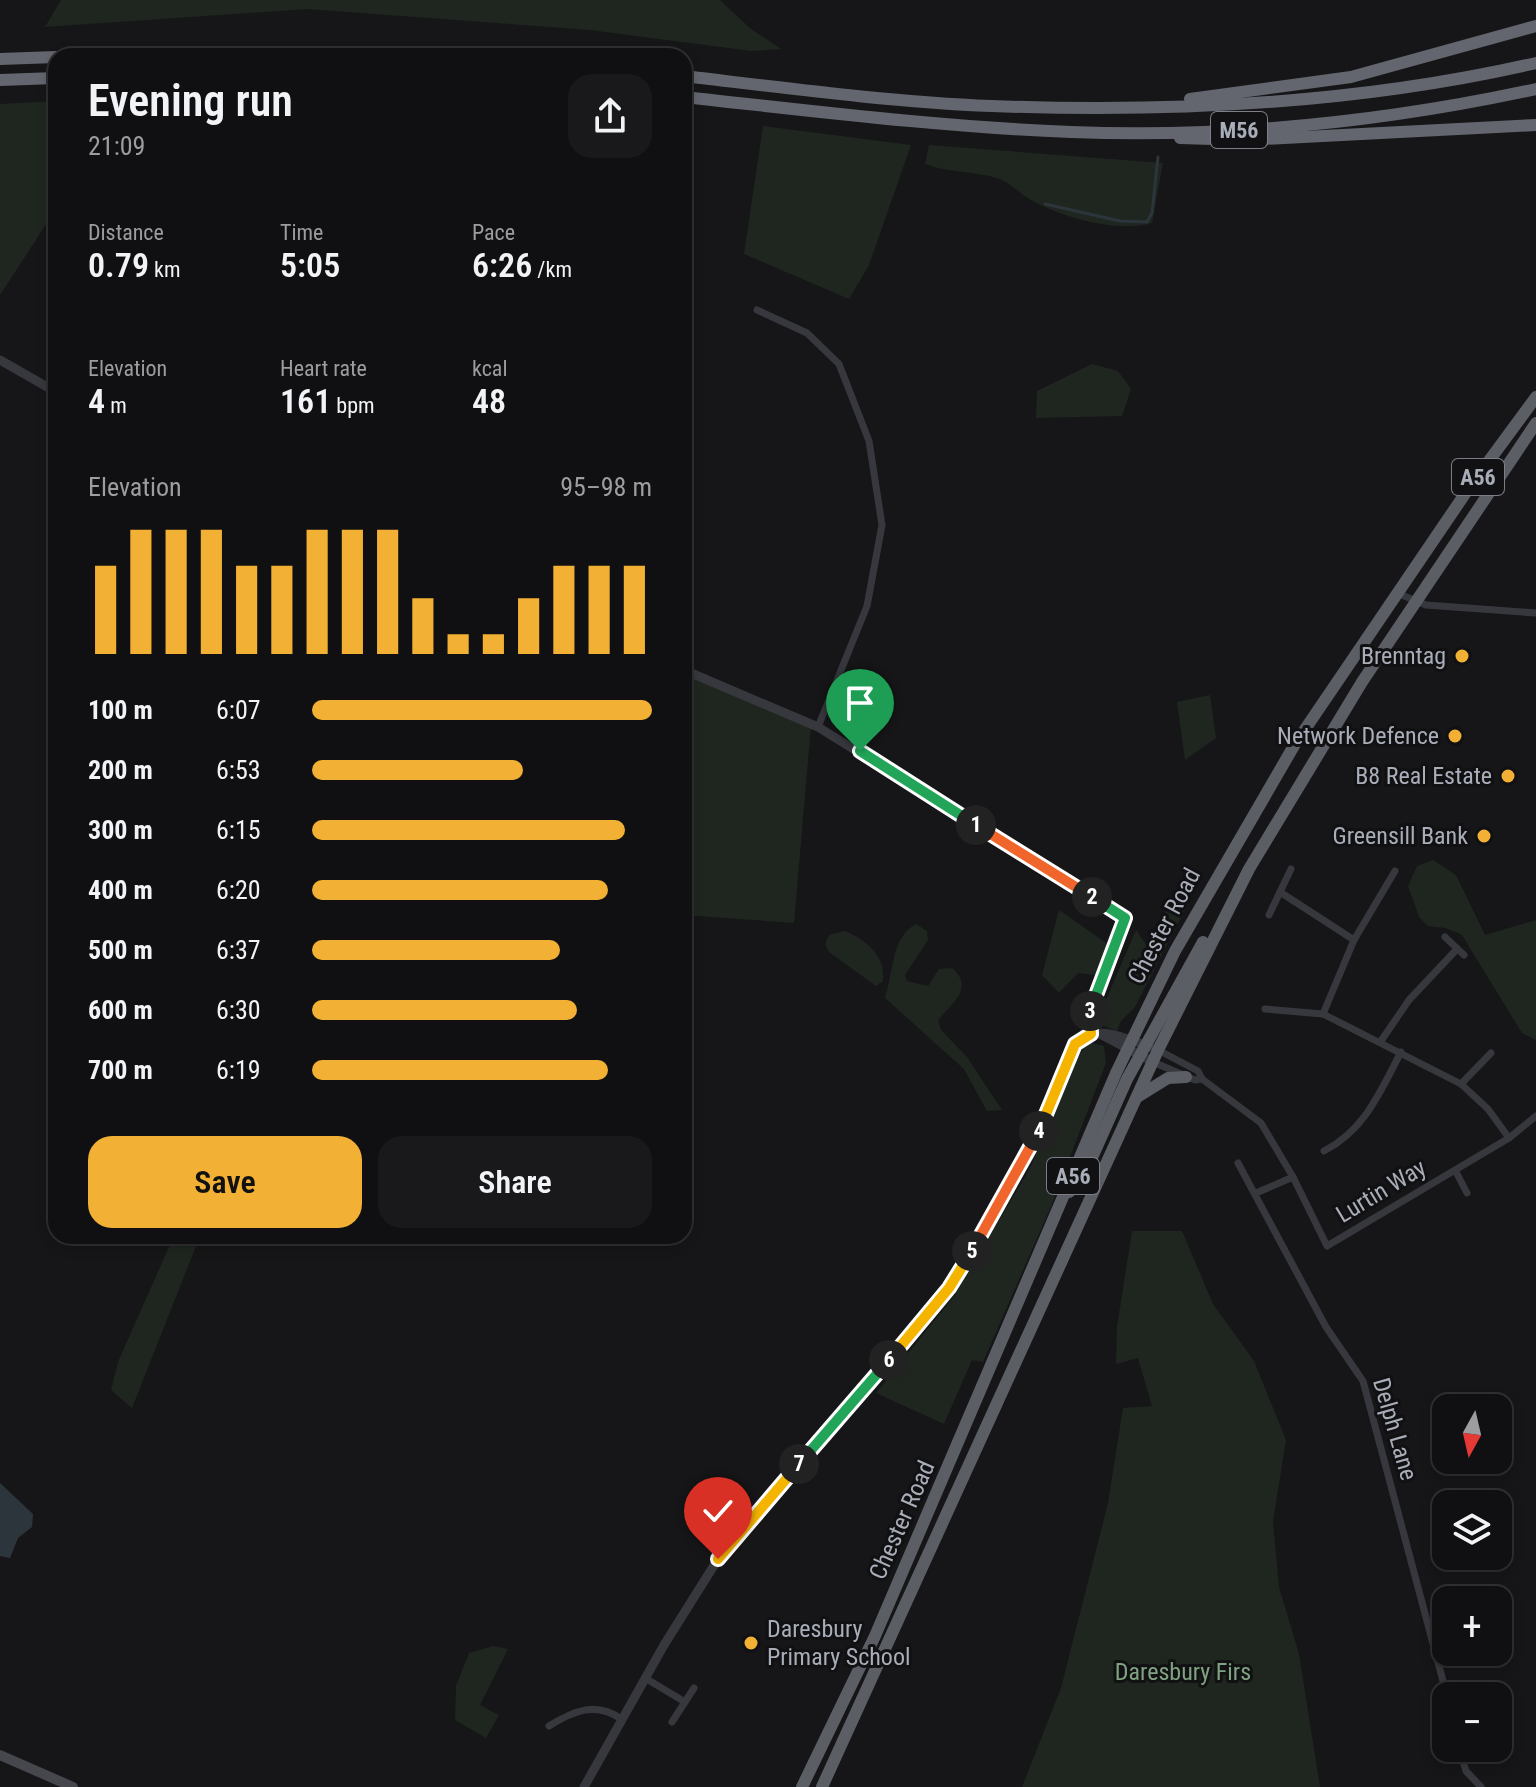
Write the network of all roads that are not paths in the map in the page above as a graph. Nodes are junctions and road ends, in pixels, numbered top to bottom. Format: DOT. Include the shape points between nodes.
graph roads {
  1 [pos="1536,26"];
  2 [pos="48,57"];
  3 [pos="0,59"];
  4 [pos="1536,63"];
  5 [pos="692,77"];
  6 [pos="48,78"];
  7 [pos="0,80"];
  8 [pos="1536,89"];
  9 [pos="692,98"];
  10 [pos="1135,108"];
  11 [pos="1536,125"];
  12 [pos="1133,133"];
  13 [pos="757,310"];
  14 [pos="0,360"];
  15 [pos="48,387"];
  16 [pos="1536,397"];
  17 [pos="1536,423"];
  18 [pos="1397,593"];
  19 [pos="1414,603"];
  20 [pos="1536,613"];
  21 [pos="692,673"];
  22 [pos="818,727"];
  23 [pos="1291,869"];
  24 [pos="1395,871"];
  25 [pos="1280,892"];
  26 [pos="1269,915"];
  27 [pos="1445,937"];
  28 [pos="1354,940"];
  29 [pos="1457,949"];
  30 [pos="1464,955"];
  31 [pos="1265,1009"];
  32 [pos="1323,1014"];
  33 [pos="1096,1034"];
  34 [pos="1381,1041"];
  35 [pos="1129,1045"];
  36 [pos="1401,1052"];
  37 [pos="1491,1053"];
  38 [pos="1149,1054"];
  39 [pos="1186,1077"];
  40 [pos="1202,1079"];
  41 [pos="1461,1084"];
  42 [pos="1136,1098"];
  43 [pos="1536,1116"];
  44 [pos="1509,1138"];
  45 [pos="1324,1151"];
  46 [pos="1238,1163"];
  47 [pos="1455,1170"];
  48 [pos="1293,1177"];
  49 [pos="1256,1193"];
  50 [pos="1467,1193"];
  51 [pos="1066,1194"];
  52 [pos="645,1678"];
  53 [pos="1443,1682"];
  54 [pos="694,1688"];
  55 [pos="685,1702"];
  56 [pos="621,1719"];
  57 [pos="672,1722"];
  58 [pos="549,1726"];
  59 [pos="0,1755"];
  60 [pos="1463,1762"];
  61 [pos="73,1787"];
  62 [pos="584,1787"];
  63 [pos="802,1787"];
  64 [pos="822,1787"];
  65 [pos="1481,1787"];
  1 -- 10 [label="highway" via="1340,79"];
  2 -- 3 [label="highway"];
  4 -- 10 [label="highway, M56" via="1306,99"];
  5 -- 10 [label="highway, M56" via="909,100"];
  6 -- 7 [label="highway"];
  8 -- 12 [label="highway, M56" via="1334,122"];
  9 -- 12 [label="highway, M56" via="940,124"];
  11 -- 12 [label="highway" via="1245,140"];
  13 -- 22 [label="street" via="807,333 839,364 869,441 882,525 867,606"];
  14 -- 15 [label="street"];
  16 -- 18 [label="highway, Chester Road / A56"];
  17 -- 19 [label="highway, Chester Road / A56"];
  18 -- 19 [label="street"];
  18 -- 35 [label="highway, Chester Road / A56" via="1242,831"];
  19 -- 20 [label="street"];
  19 -- 38 [label="highway, Chester Road / A56" via="1290,796"];
  21 -- 22 [label="street"];
  22 -- 33 [label="street, Chester Road" via="1125,918 1093,1001"];
  23 -- 25 [label="street"];
  24 -- 28 [label="street"];
  25 -- 26 [label="street"];
  25 -- 28 [label="street"];
  27 -- 29 [label="street"];
  28 -- 32 [label="street"];
  29 -- 30 [label="street"];
  29 -- 34 [label="street" via="1409,1000"];
  31 -- 32 [label="street"];
  32 -- 34 [label="street"];
  33 -- 35 [label="street"];
  33 -- 52 [label="street" via="1075,1044 1038,1134 949,1288 718,1559"];
  34 -- 36 [label="street"];
  35 -- 38 [label="street"];
  35 -- 51 [label="highway, Chester Road / A56"];
  36 -- 41 [label="street"];
  36 -- 45 [label="street" via="1362,1122"];
  37 -- 41 [label="street"];
  38 -- 39 [label="street"];
  38 -- 40 [label="street" via="1198,1071"];
  38 -- 42 [label="highway, Chester Road / A56"];
  38 -- 51 [label="highway" via="1082,1180"];
  39 -- 40 [label="street"];
  39 -- 42 [label="highway" via="1156,1083"];
  40 -- 48 [label="street" via="1261,1123"];
  41 -- 44 [label="street"];
  42 -- 64 [label="highway, Chester Road / A56"];
  43 -- 44 [label="street, Lurtin Way"];
  44 -- 47 [label="street, Lurtin Way"];
  46 -- 49 [label="street, Delph Lane"];
  47 -- 48 [label="street, Lurtin Way" via="1327,1246"];
  47 -- 50 [label="street, Lurtin Way"];
  48 -- 49 [label="street"];
  49 -- 53 [label="street, Delph Lane" via="1326,1327 1363,1381"];
  51 -- 63 [label="highway, Chester Road / A56" via="875,1636"];
  52 -- 55 [label="street"];
  52 -- 56 [label="street"];
  54 -- 55 [label="street"];
  55 -- 57 [label="street"];
  56 -- 58 [label="street" via="606,1711 581,1709"];
  56 -- 62 [label="street"];
  59 -- 61 [label="main road"];
  60 -- 65 [label="street"];
}
